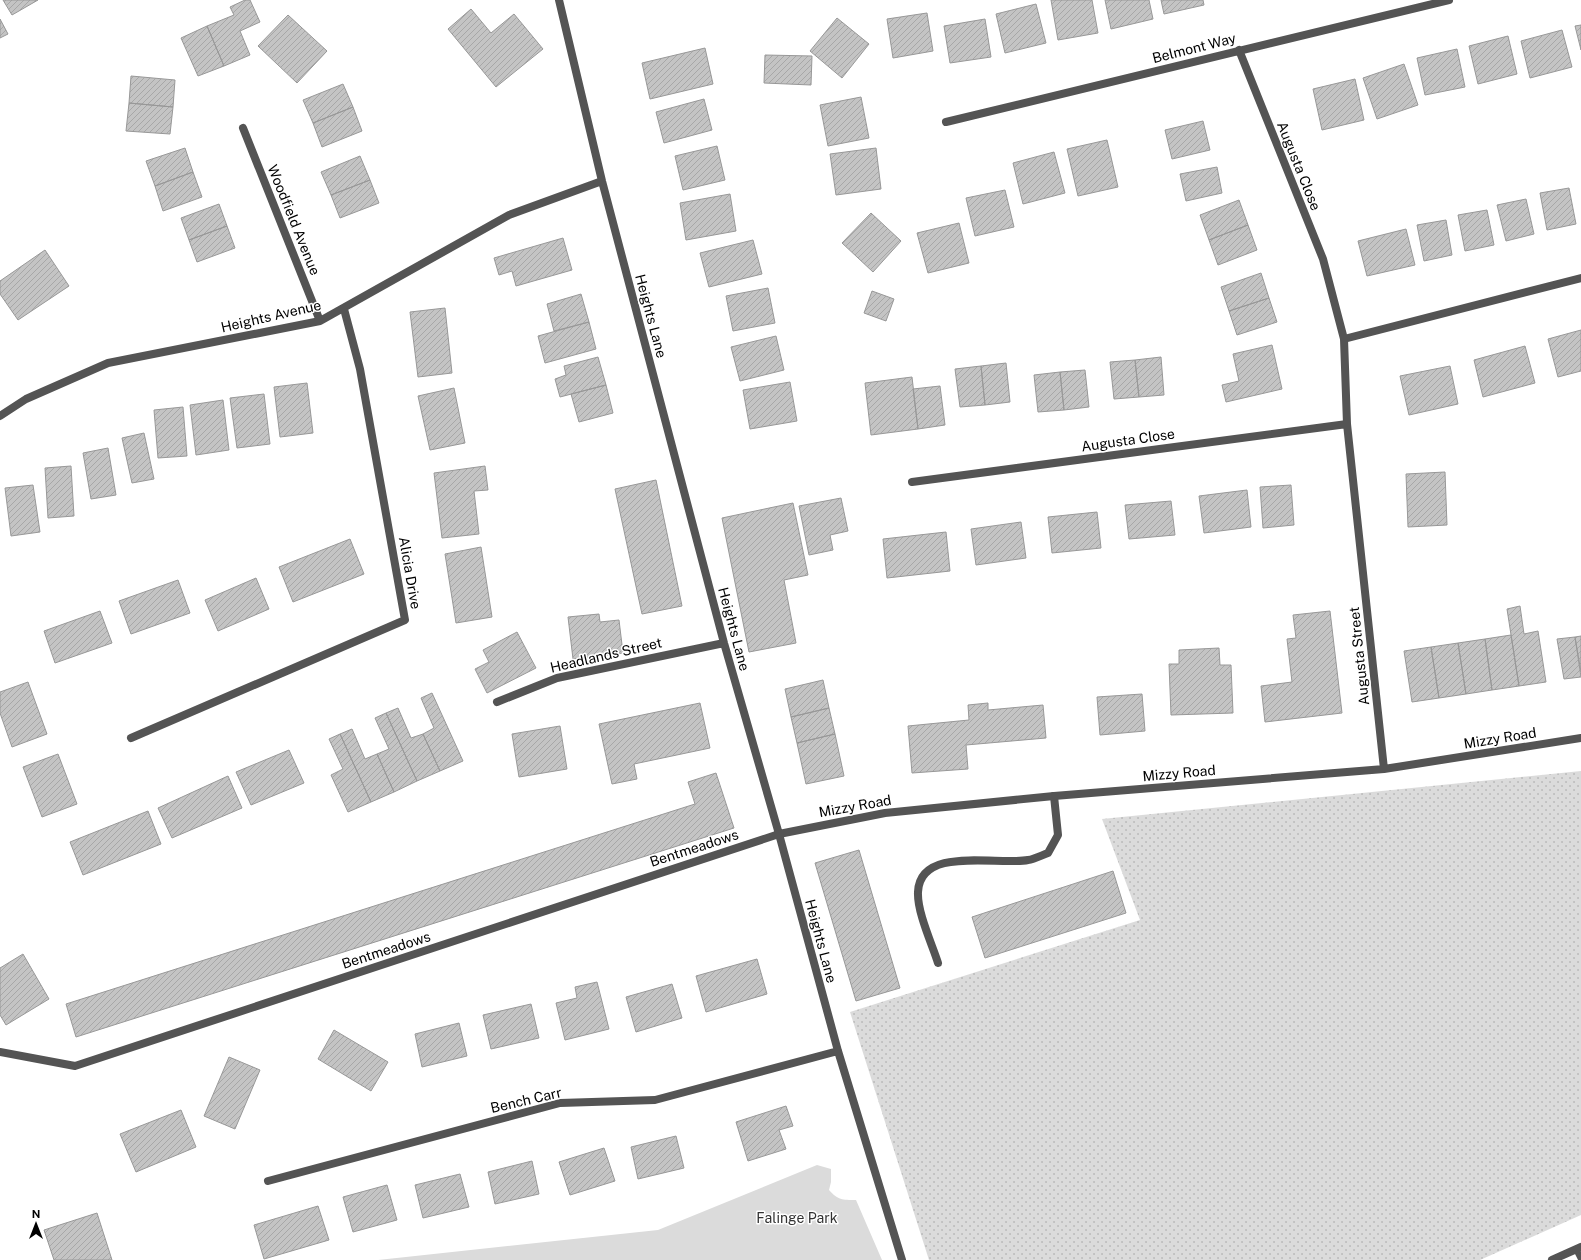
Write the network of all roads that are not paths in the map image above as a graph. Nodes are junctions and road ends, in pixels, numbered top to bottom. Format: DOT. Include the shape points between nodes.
graph roads {
  1 [pos="560,0"];
  2 [pos="1449,0"];
  3 [pos="1238,50"];
  4 [pos="946,122"];
  5 [pos="243,128"];
  6 [pos="602,181"];
  7 [pos="1581,278"];
  8 [pos="344,309"];
  9 [pos="320,321"];
  10 [pos="1344,339"];
  11 [pos="0,416"];
  12 [pos="1347,424"];
  13 [pos="912,482"];
  14 [pos="1359,542"];
  15 [pos="724,643"];
  16 [pos="497,702"];
  17 [pos="131,738"];
  18 [pos="1581,738"];
  19 [pos="1384,769"];
  20 [pos="1054,796"];
  21 [pos="779,834"];
  22 [pos="938,964"];
  23 [pos="838,1051"];
  24 [pos="0,1052"];
  25 [pos="268,1181"];
  26 [pos="1579,1248"];
  27 [pos="1581,1257"];
  28 [pos="902,1260"];
  29 [pos="1552,1260"];
  1 -- 6 [label="street, Heights Lane"];
  2 -- 3 [label="street, Belmont Way"];
  3 -- 4 [label="street, Belmont Way"];
  3 -- 10 [label="street, Augusta Close" via="1323,260"];
  5 -- 9 [label="street, Woodfield Avenue"];
  6 -- 8 [label="street, Heights Avenue" via="509,215"];
  6 -- 15 [label="street, Heights Lane"];
  7 -- 10 [label="street"];
  8 -- 9 [label="street, Heights Avenue"];
  8 -- 17 [label="street, Alicia Drive" via="360,369 405,620"];
  9 -- 11 [label="street, Heights Avenue" via="108,363 26,399"];
  10 -- 12 [label="street, Augusta Close"];
  12 -- 13 [label="street, Augusta Close"];
  12 -- 14 [label="street, Augusta Close"];
  14 -- 19 [label="street, Augusta Street"];
  15 -- 16 [label="street, Headlands Street" via="557,678"];
  15 -- 21 [label="street, Heights Lane"];
  18 -- 19 [label="street, Mizzy Road"];
  19 -- 20 [label="street, Mizzy Road"];
  20 -- 21 [label="street, Mizzy Road" via="885,813"];
  20 -- 22 [label="street" via="1058,835 1048,853 1028,860 943,862 931,868 922,879 918,892 920,907"];
  21 -- 23 [label="street, Heights Lane"];
  21 -- 24 [label="street, Bentmeadows" via="75,1066"];
  23 -- 25 [label="street, Bench Carr" via="655,1100 560,1103"];
  23 -- 28 [label="street, Heights Lane"];
  26 -- 27 [label="street"];
  26 -- 29 [label="street"];
}
